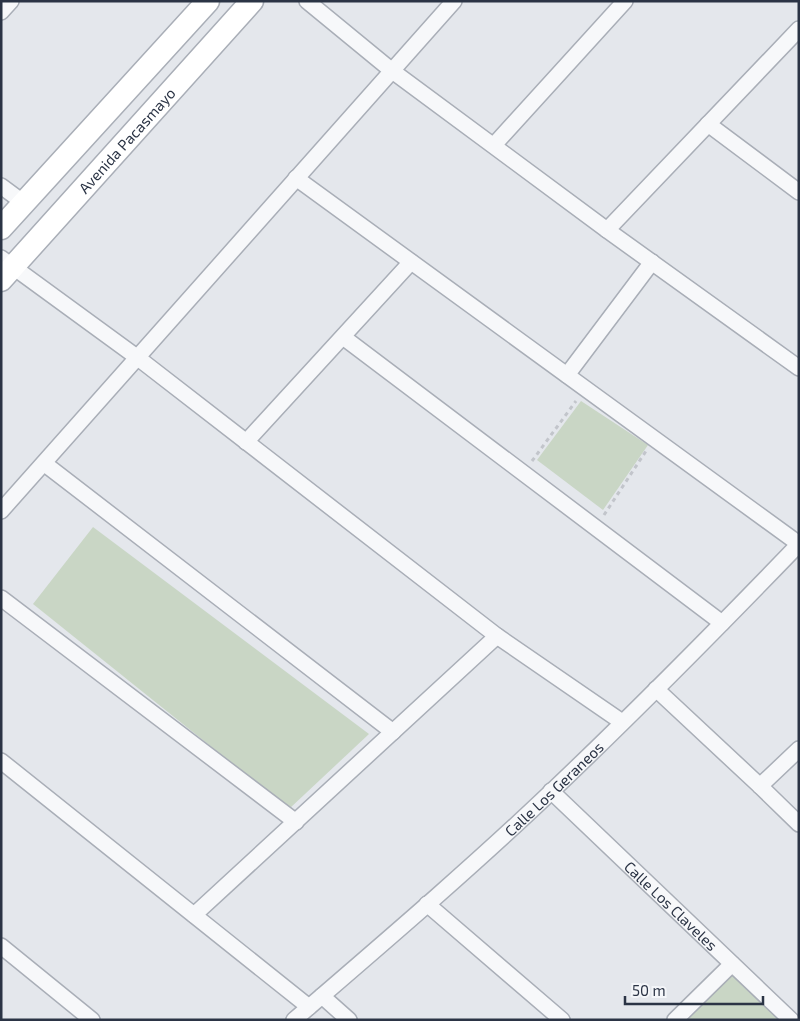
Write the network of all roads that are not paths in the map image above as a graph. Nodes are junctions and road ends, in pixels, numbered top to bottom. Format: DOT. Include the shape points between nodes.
graph roads {
  1 [pos="11,1"];
  2 [pos="208,1"];
  3 [pos="252,1"];
  4 [pos="307,1"];
  5 [pos="454,1"];
  6 [pos="625,1"];
  7 [pos="1,12"];
  8 [pos="798,32"];
  9 [pos="392,70"];
  10 [pos="708,124"];
  11 [pos="494,146"];
  12 [pos="296,178"];
  13 [pos="1,186"];
  14 [pos="799,192"];
  15 [pos="24,204"];
  16 [pos="1,228"];
  17 [pos="607,230"];
  18 [pos="411,262"];
  19 [pos="652,262"];
  20 [pos="5,268"];
  21 [pos="343,337"];
  22 [pos="138,358"];
  23 [pos="796,360"];
  24 [pos="567,375"];
  25 [pos="246,442"];
  26 [pos="44,464"];
  27 [pos="1,511"];
  28 [pos="799,544"];
  29 [pos="1,598"];
  30 [pos="722,623"];
  31 [pos="497,636"];
  32 [pos="656,689"];
  33 [pos="622,722"];
  34 [pos="393,732"];
  35 [pos="799,749"];
  36 [pos="1,761"];
  37 [pos="760,786"];
  38 [pos="551,791"];
  39 [pos="296,822"];
  40 [pos="799,824"];
  41 [pos="427,904"];
  42 [pos="194,915"];
  43 [pos="1,946"];
  44 [pos="732,964"];
  45 [pos="322,996"];
  46 [pos="309,1007"];
  47 [pos="92,1020"];
  48 [pos="294,1020"];
  49 [pos="349,1020"];
  50 [pos="562,1020"];
  51 [pos="675,1020"];
  52 [pos="791,1020"];
  1 -- 7 [label="street"];
  2 -- 15 [label="main road"];
  3 -- 20 [label="main road, Avenida Pacasmayo"];
  4 -- 9 [label="street"];
  5 -- 9 [label="street"];
  6 -- 11 [label="street"];
  8 -- 10 [label="street"];
  9 -- 11 [label="street"];
  9 -- 12 [label="street"];
  10 -- 14 [label="street"];
  10 -- 17 [label="street"];
  11 -- 17 [label="street"];
  12 -- 18 [label="street"];
  12 -- 22 [label="street"];
  13 -- 15 [label="street"];
  15 -- 16 [label="main road"];
  17 -- 19 [label="street"];
  18 -- 21 [label="street"];
  18 -- 24 [label="street"];
  19 -- 23 [label="street"];
  19 -- 24 [label="street"];
  20 -- 22 [label="street"];
  21 -- 25 [label="street"];
  21 -- 30 [label="street"];
  22 -- 25 [label="street"];
  22 -- 26 [label="street"];
  24 -- 28 [label="street"];
  25 -- 31 [label="street"];
  26 -- 27 [label="street"];
  26 -- 34 [label="street"];
  28 -- 30 [label="street, Calle Los Geraneos"];
  29 -- 39 [label="street"];
  30 -- 32 [label="street, Calle Los Geraneos"];
  31 -- 33 [label="street"];
  31 -- 34 [label="street"];
  32 -- 33 [label="street, Calle Los Geraneos"];
  32 -- 37 [label="street"];
  33 -- 38 [label="street, Calle Los Geraneos"];
  34 -- 39 [label="street"];
  35 -- 37 [label="street"];
  36 -- 42 [label="street"];
  37 -- 40 [label="street"];
  38 -- 41 [label="street, Calle Los Geraneos"];
  38 -- 44 [label="street, Calle Los Claveles"];
  39 -- 42 [label="street"];
  41 -- 45 [label="street, Calle Los Geraneos"];
  41 -- 50 [label="street"];
  42 -- 46 [label="street"];
  43 -- 47 [label="street"];
  44 -- 51 [label="street"];
  44 -- 52 [label="street, Calle Los Claveles"];
  45 -- 46 [label="street, Calle Los Geraneos"];
  45 -- 49 [label="street"];
  46 -- 48 [label="street, Calle Los Geraneos"];
}
